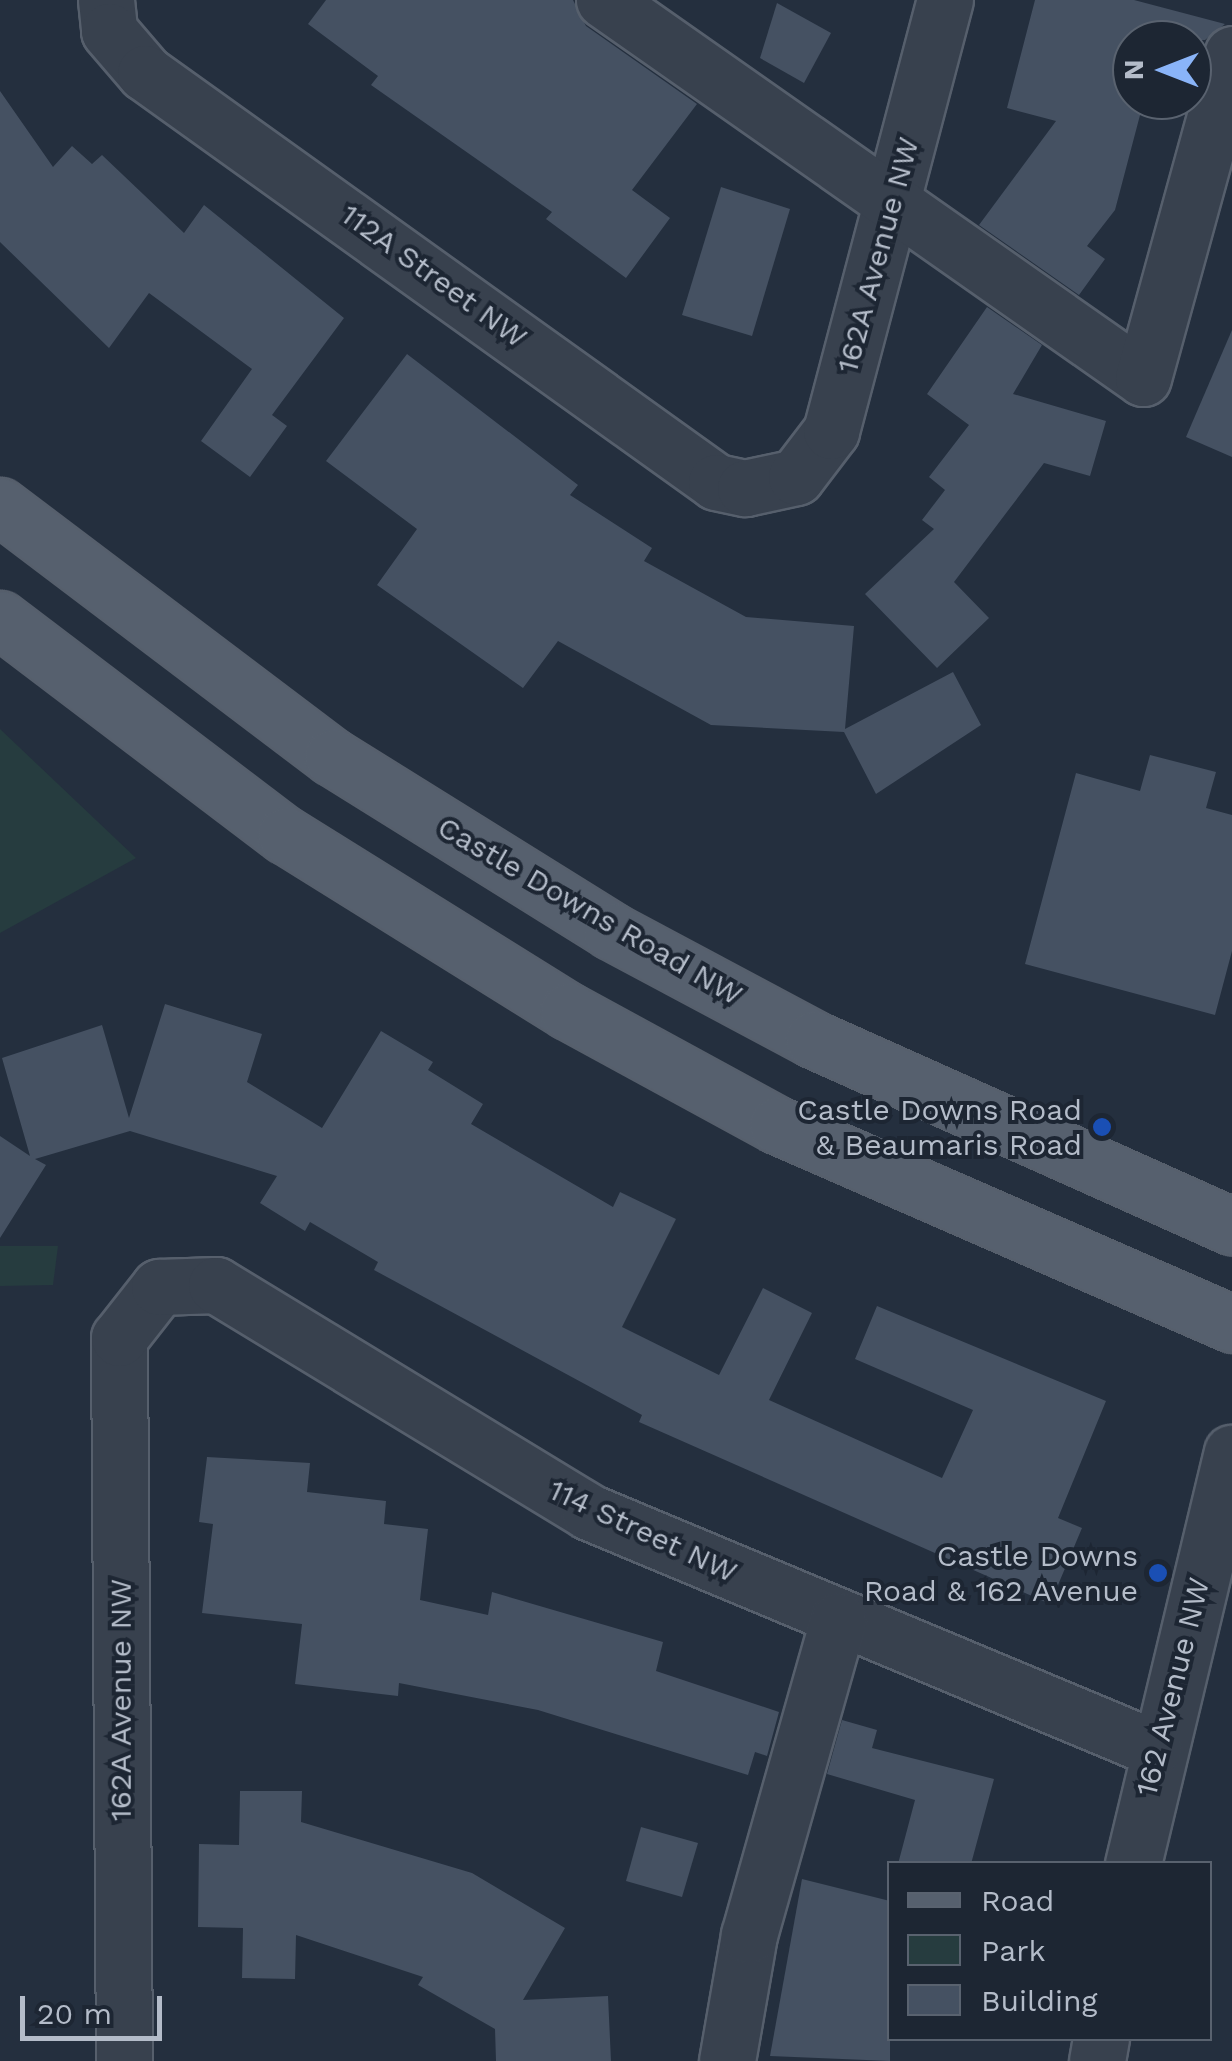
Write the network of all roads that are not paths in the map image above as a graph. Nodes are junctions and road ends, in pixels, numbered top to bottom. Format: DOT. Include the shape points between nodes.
graph roads {
  1 [pos="604,0"];
  2 [pos="946,0"];
  3 [pos="107,16"];
  4 [pos="1232,54"];
  5 [pos="890,206"];
  6 [pos="776,488"];
  7 [pos="0,506"];
  8 [pos="0,618"];
  9 [pos="1232,1226"];
  10 [pos="1232,1324"];
  11 [pos="119,1338"];
  12 [pos="1232,1453"];
  13 [pos="838,1620"];
  14 [pos="1154,1748"];
  15 [pos="1134,1861"];
  16 [pos="124,2061"];
  17 [pos="727,2061"];
  1 -- 5 [label="street"];
  2 -- 5 [label="street, 162A Avenue NW"];
  3 -- 6 [label="street, 112A Street NW" via="145,73 716,482"];
  4 -- 5 [label="street" via="1143,378"];
  5 -- 6 [label="street, 162A Avenue NW" via="831,432 816,458"];
  7 -- 9 [label="main road, Castle Downs Road NW" via="332,757 610,931 813,1039"];
  8 -- 10 [label="main road" via="285,835 568,1011 777,1125"];
  11 -- 13 [label="street, 114 Street NW" via="159,1287 216,1286 588,1512"];
  11 -- 16 [label="street, 162A Avenue NW"];
  12 -- 14 [label="street, 162 Avenue NW"];
  13 -- 14 [label="street, 114 Street NW"];
  13 -- 17 [label="street" via="748,1934"];
  14 -- 15 [label="street, 162 Avenue NW"];
}
